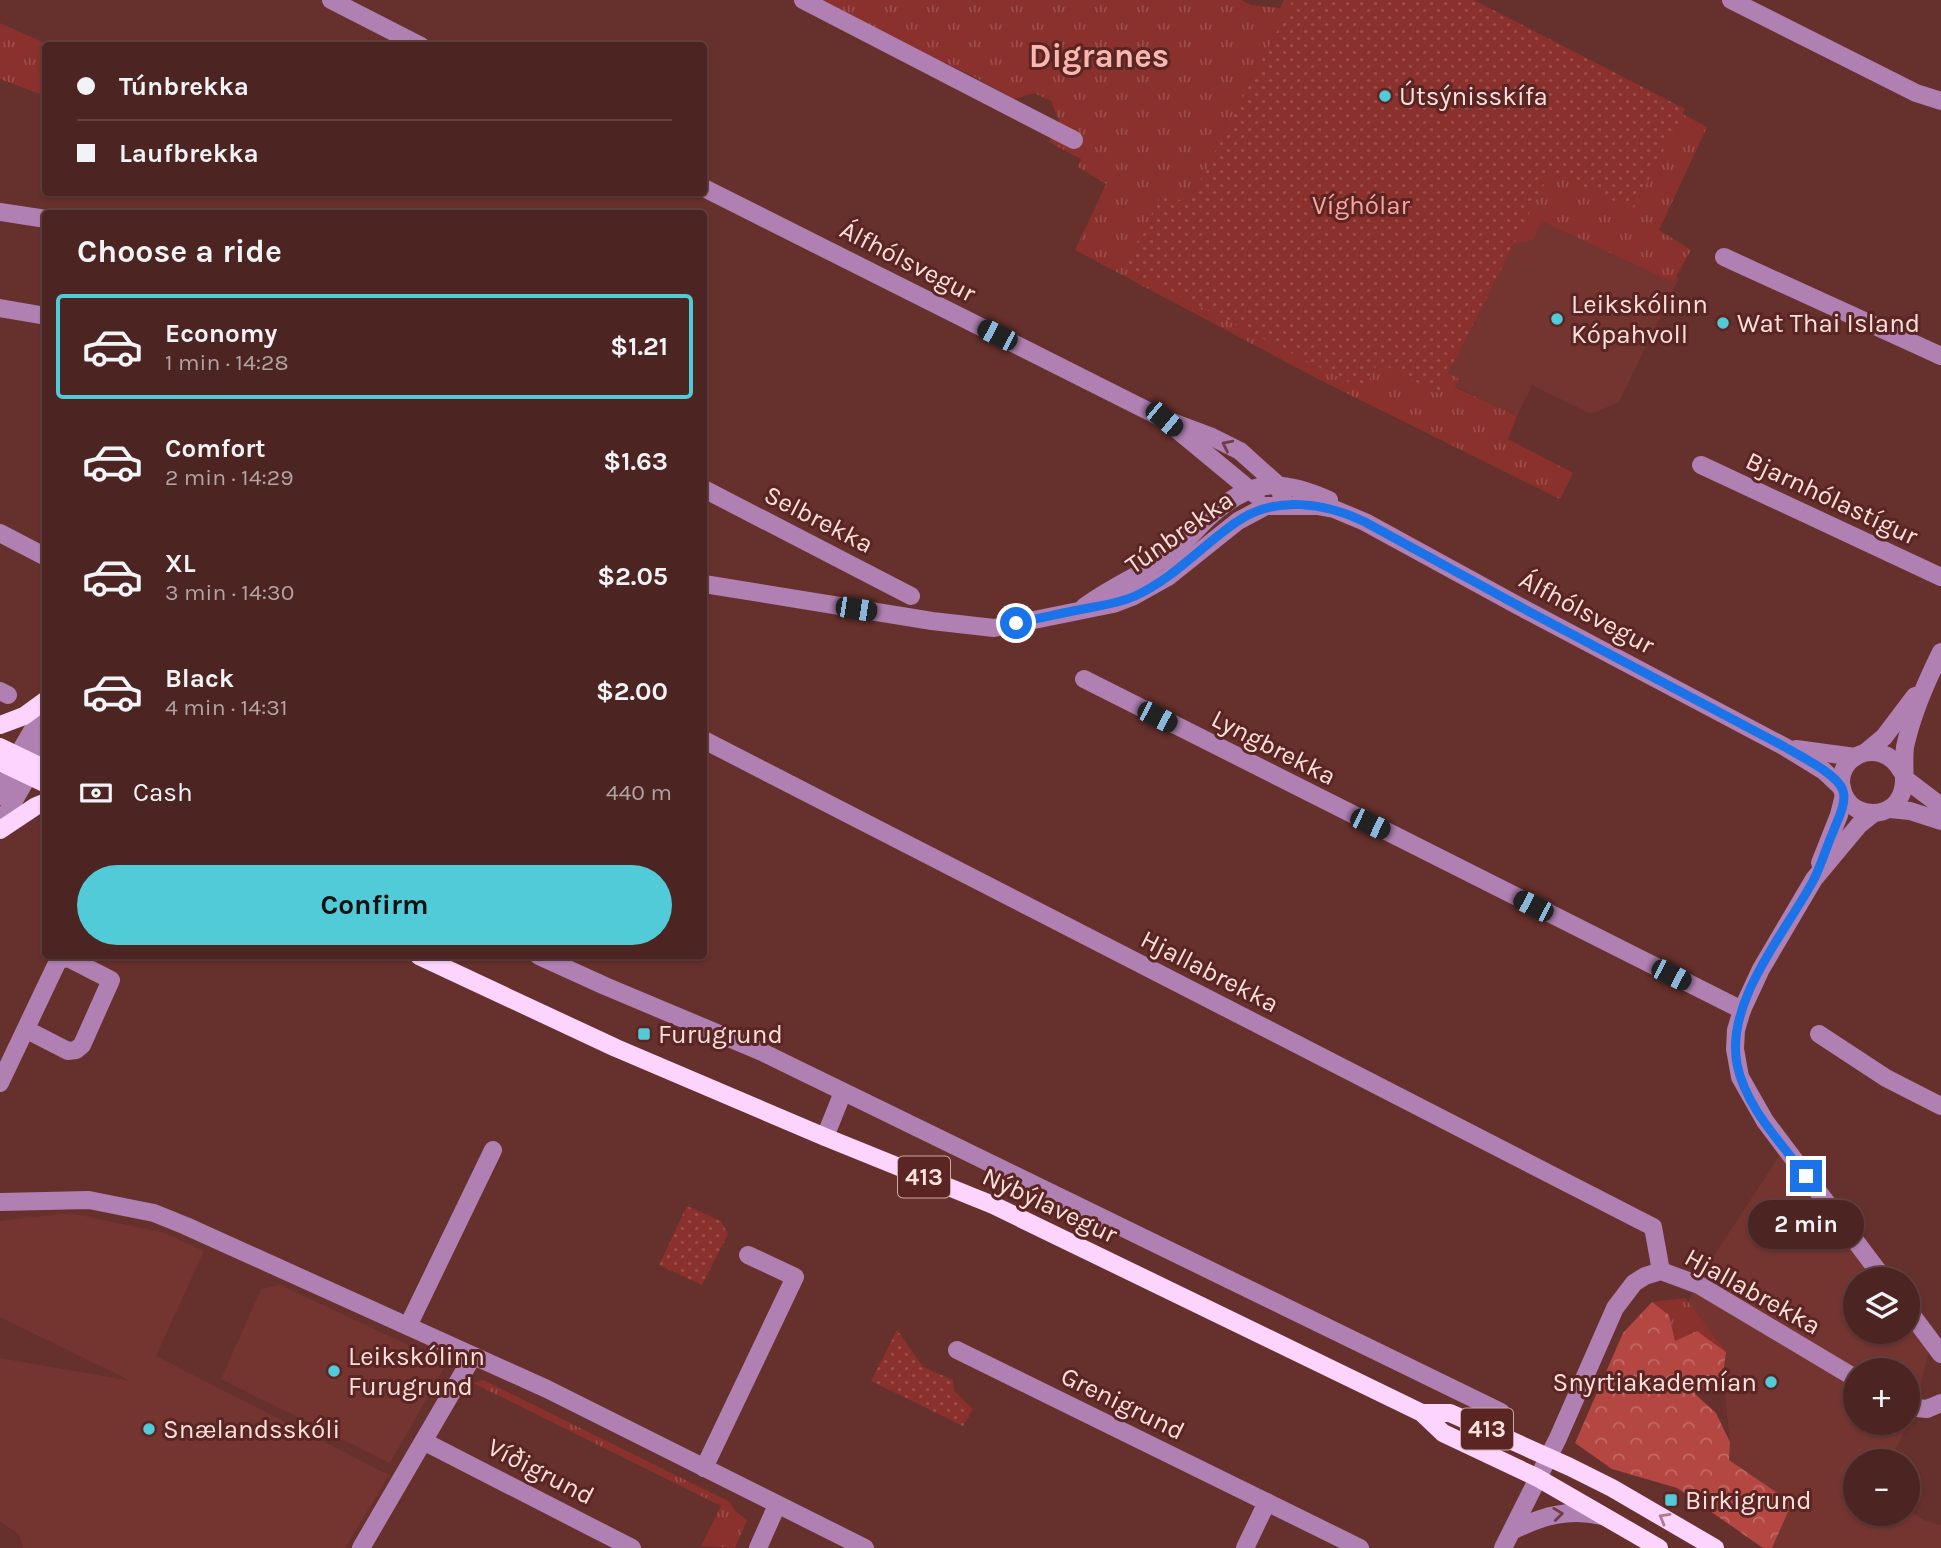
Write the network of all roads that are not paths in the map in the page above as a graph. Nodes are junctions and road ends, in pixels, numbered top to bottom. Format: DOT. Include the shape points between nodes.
graph roads {
  1 [pos="331,0"];
  2 [pos="803,0"];
  3 [pos="1731,0"];
  4 [pos="413,42"];
  5 [pos="1941,101"];
  6 [pos="1074,140"];
  7 [pos="707,190"];
  8 [pos="0,212"];
  9 [pos="42,218"];
  10 [pos="1724,257"];
  11 [pos="0,309"];
  12 [pos="42,315"];
  13 [pos="1941,356"];
  14 [pos="1164,419"];
  15 [pos="1701,465"];
  16 [pos="1279,486"];
  17 [pos="1249,488"];
  18 [pos="707,491"];
  19 [pos="1275,506"];
  20 [pos="1365,522"];
  21 [pos="0,533"];
  22 [pos="42,555"];
  23 [pos="1941,577"];
  24 [pos="707,584"];
  25 [pos="911,596"];
  26 [pos="1082,609"];
  27 [pos="1941,652"];
  28 [pos="1084,679"];
  29 [pos="1924,685"];
  30 [pos="42,703"];
  31 [pos="42,717"];
  32 [pos="0,725"];
  33 [pos="707,742"];
  34 [pos="42,744"];
  35 [pos="0,747"];
  36 [pos="1785,747"];
  37 [pos="1860,755"];
  38 [pos="23,766"];
  39 [pos="1903,775"];
  40 [pos="42,781"];
  41 [pos="1843,791"];
  42 [pos="0,796"];
  43 [pos="42,804"];
  44 [pos="1941,806"];
  45 [pos="1882,811"];
  46 [pos="1941,821"];
  47 [pos="0,828"];
  48 [pos="1814,879"];
  49 [pos="61,959"];
  50 [pos="70,959"];
  51 [pos="425,959"];
  52 [pos="546,959"];
  53 [pos="1742,1010"];
  54 [pos="27,1030"];
  55 [pos="1819,1034"];
  56 [pos="0,1083"];
  57 [pos="843,1092"];
  58 [pos="1941,1106"];
  59 [pos="825,1137"];
  60 [pos="493,1150"];
  61 [pos="0,1202"];
  62 [pos="748,1255"];
  63 [pos="1875,1267"];
  64 [pos="1661,1271"];
  65 [pos="408,1326"];
  66 [pos="1920,1326"];
  67 [pos="957,1350"];
  68 [pos="1941,1354"];
  69 [pos="473,1356"];
  70 [pos="1843,1371"];
  71 [pos="1941,1404"];
  72 [pos="1920,1408"];
  73 [pos="1501,1412"];
  74 [pos="1422,1413"];
  75 [pos="425,1442"];
  76 [pos="1548,1457"];
  77 [pos="704,1468"];
  78 [pos="1538,1478"];
  79 [pos="1266,1503"];
  80 [pos="777,1505"];
  81 [pos="1607,1517"];
  82 [pos="1512,1531"];
  83 [pos="361,1548"];
  84 [pos="632,1548"];
  85 [pos="758,1548"];
  86 [pos="865,1548"];
  87 [pos="1245,1548"];
  88 [pos="1360,1548"];
  89 [pos="1503,1548"];
  90 [pos="1659,1548"];
  91 [pos="1714,1548"];
  1 -- 4 [label="street"];
  2 -- 6 [label="street"];
  3 -- 5 [label="street" via="1916,93"];
  7 -- 14 [label="street, Álfhólsvegur"];
  8 -- 9 [label="street"];
  10 -- 13 [label="street"];
  11 -- 12 [label="street"];
  16 -- 14 [label="street, Álfhólsvegur, one-way" via="1240,451"];
  14 -- 17 [label="street, Álfhólsvegur"];
  15 -- 23 [label="street, Bjarnhólastígur"];
  16 -- 17 [label="street, Álfhólsvegur"];
  16 -- 19 [label="street"];
  16 -- 20 [label="street, Álfhólsvegur" via="1325,498"];
  17 -- 19 [label="street, Álfhólsvegur"];
  17 -- 26 [label="street, Túnbrekka" via="1224,504 1173,552"];
  18 -- 25 [label="street, Selbrekka"];
  19 -- 20 [label="street, Álfhólsvegur" via="1326,507"];
  19 -- 26 [label="street, Túnbrekka" via="1238,521 1153,586 1113,604"];
  20 -- 36 [label="street, Álfhólsvegur"];
  21 -- 22 [label="street"];
  24 -- 26 [label="street, Túnbrekka" via="994,628"];
  27 -- 29 [label="street"];
  28 -- 53 [label="street, Lyngbrekka"];
  29 -- 37 [label="street" via="1884,737"];
  29 -- 39 [label="street"];
  30 -- 32 [label="main road"];
  31 -- 38 [label="street"];
  33 -- 64 [label="street, Hjallabrekka" via="1653,1227"];
  34 -- 38 [label="street"];
  35 -- 38 [label="main road"];
  36 -- 37 [label="street, Álfhólsvegur"];
  36 -- 41 [label="street, Álfhólsvegur" via="1824,771"];
  37 -- 39 [label="street" via="1875,751 1892,757"];
  37 -- 41 [label="street" via="1844,771"];
  38 -- 40 [label="main road"];
  38 -- 42 [label="street"];
  38 -- 47 [label="street"];
  39 -- 44 [label="street"];
  39 -- 45 [label="street" via="1901,795"];
  41 -- 45 [label="street" via="1856,809"];
  41 -- 48 [label="street" via="1839,815"];
  43 -- 47 [label="main road"];
  45 -- 46 [label="street" via="1910,811"];
  45 -- 48 [label="street" via="1859,825"];
  48 -- 53 [label="street"];
  49 -- 54 [label="street"];
  50 -- 54 [label="street" via="111,980 82,1045 68,1051"];
  51 -- 59 [label="main road, Nýbýlavegur / 413" via="616,1048"];
  52 -- 57 [label="street, Nýbýlavegur"];
  53 -- 63 [label="street" via="1735,1049 1746,1091"];
  54 -- 56 [label="street"];
  55 -- 58 [label="street" via="1886,1078"];
  57 -- 59 [label="street"];
  57 -- 73 [label="street, Nýbýlavegur"];
  59 -- 74 [label="main road, Nýbýlavegur / 413" via="993,1205"];
  60 -- 65 [label="street"];
  61 -- 65 [label="street" via="89,1200 154,1213"];
  62 -- 77 [label="street" via="795,1277"];
  64 -- 70 [label="street, Hjallabrekka" via="1699,1285"];
  64 -- 76 [label="street, Hjallabrekka" via="1634,1283 1615,1308"];
  65 -- 69 [label="street"];
  66 -- 68 [label="street"];
  67 -- 79 [label="street, Grenigrund"];
  69 -- 75 [label="street"];
  69 -- 77 [label="street"];
  71 -- 72 [label="street"];
  74 -- 76 [label="main road, Nýbýlavegur / 413" via="1450,1413"];
  74 -- 78 [label="main road, Nýbýlavegur / 413" via="1443,1433"];
  75 -- 83 [label="street"];
  75 -- 84 [label="street, Víðigrund"];
  76 -- 78 [label="street, Hjallabrekka"];
  91 -- 76 [label="main road, Nýbýlavegur / 413, one-way" via="1612,1488"];
  77 -- 80 [label="street"];
  78 -- 81 [label="main road, Nýbýlavegur / 413"];
  78 -- 82 [label="street"];
  79 -- 87 [label="street"];
  79 -- 88 [label="street, Grenigrund"];
  80 -- 85 [label="street"];
  80 -- 86 [label="street"];
  82 -- 81 [label="street, one-way" via="1561,1512"];
  81 -- 90 [label="main road, Nýbýlavegur / 413"];
  82 -- 89 [label="street"];
}
